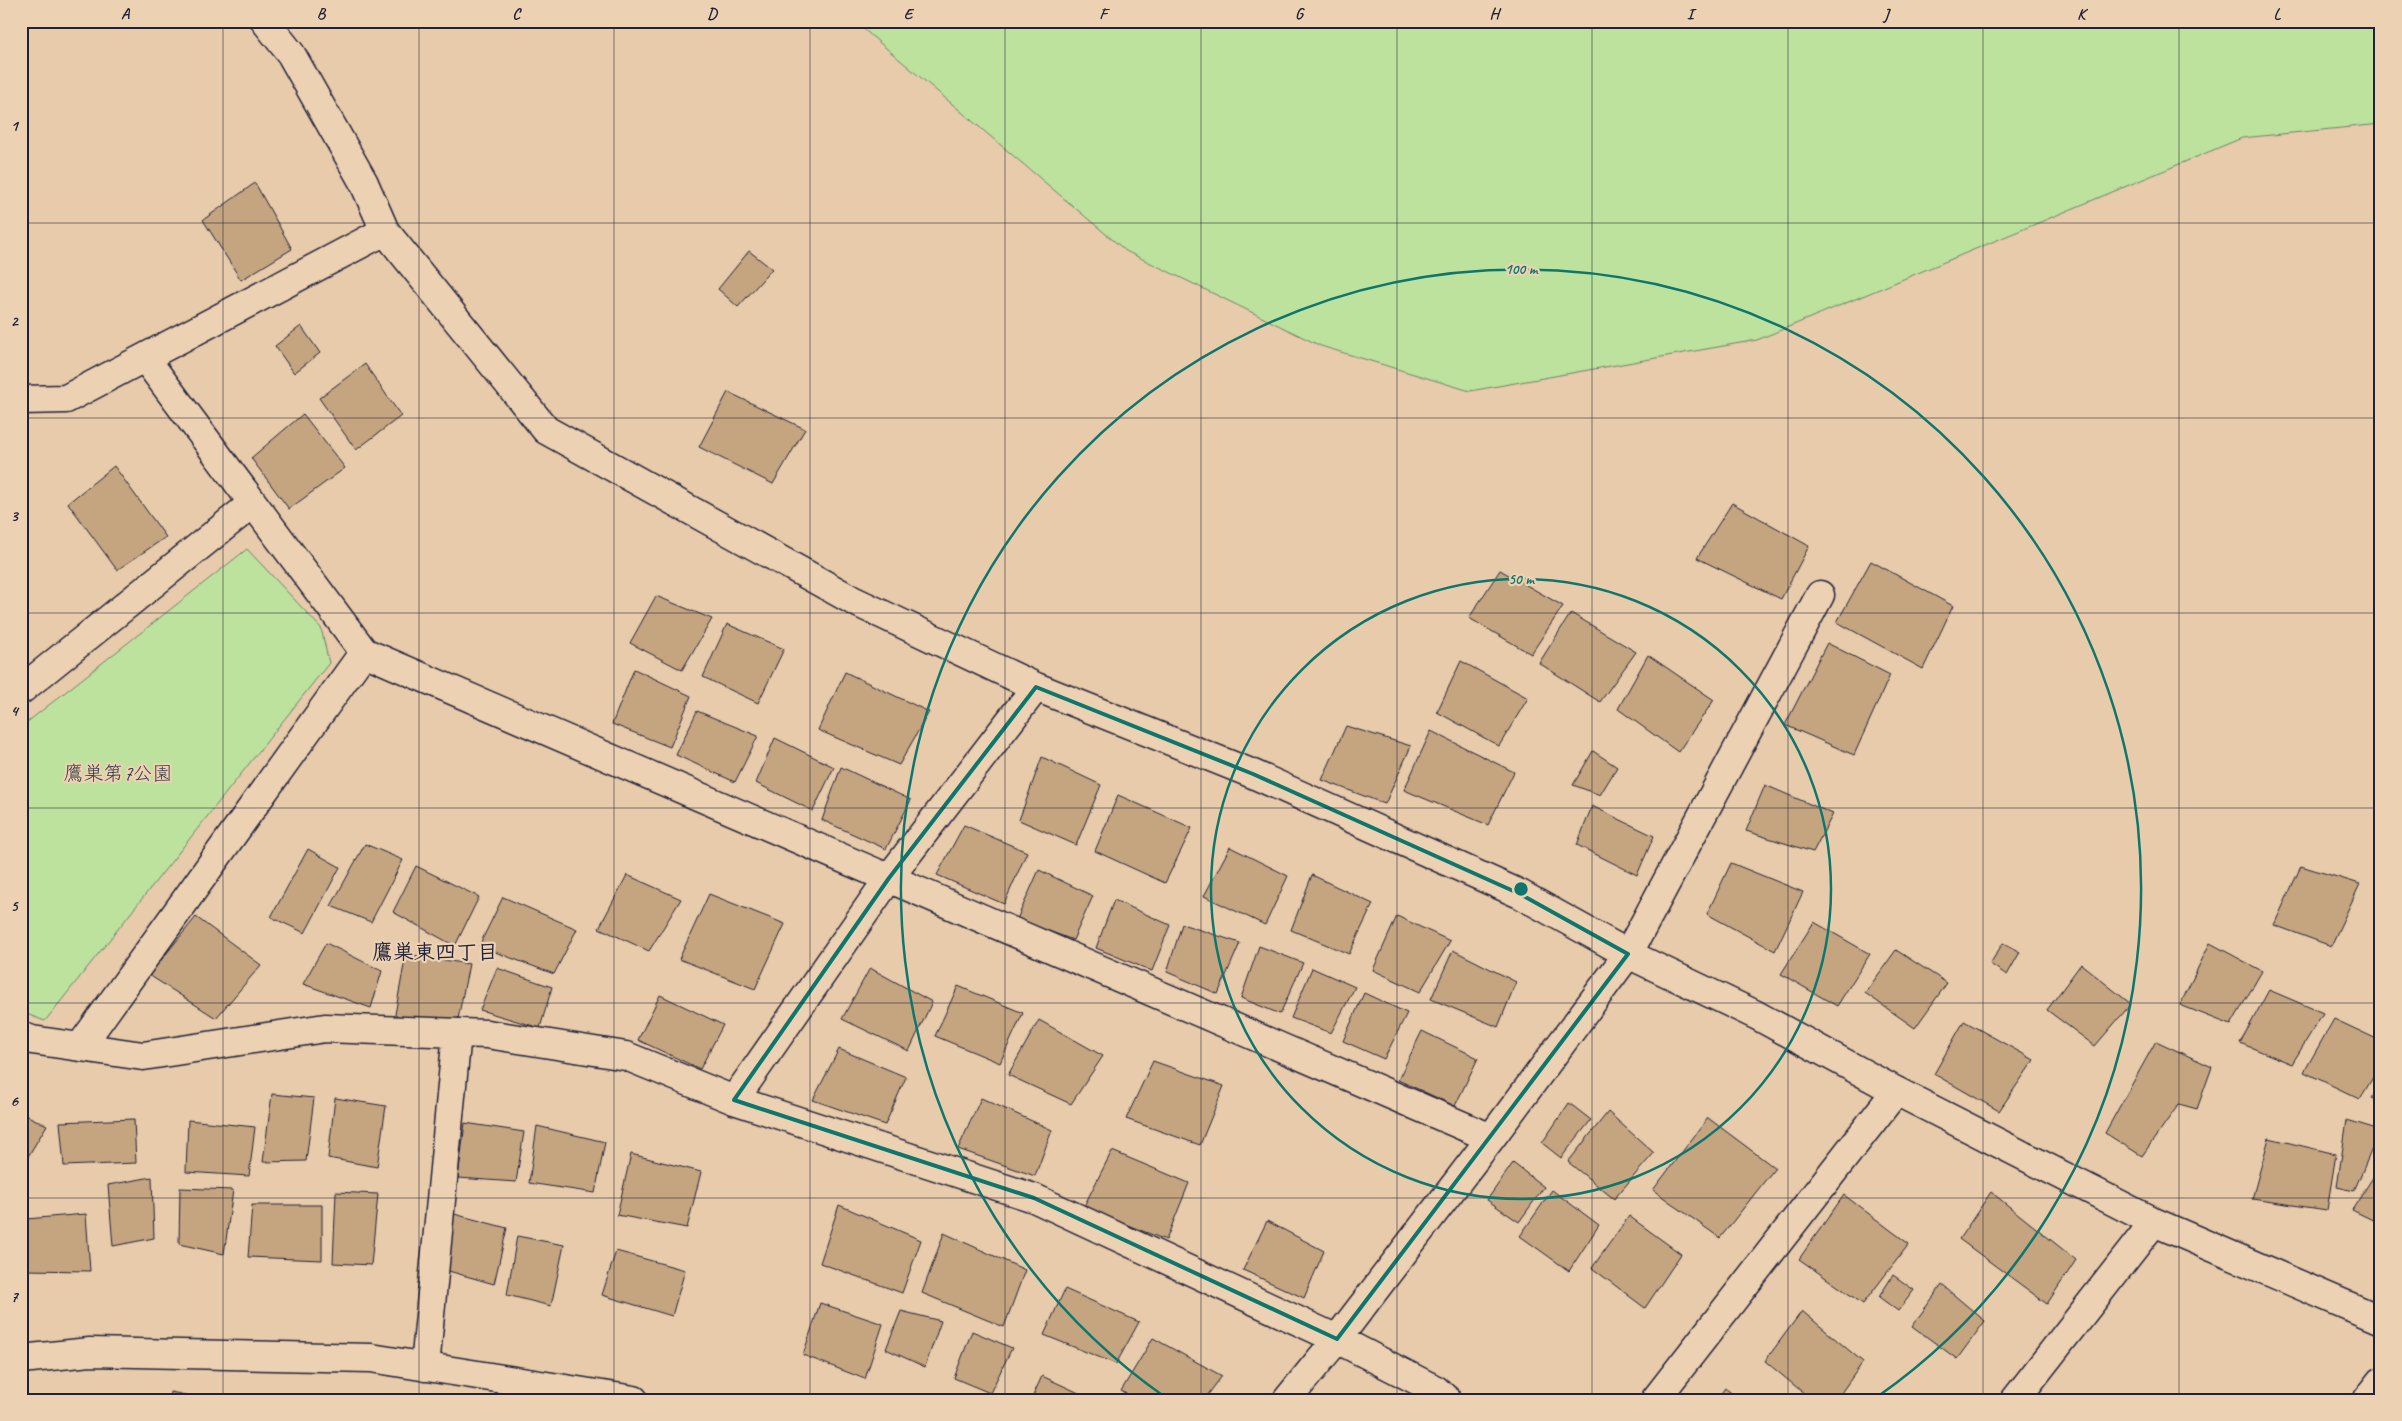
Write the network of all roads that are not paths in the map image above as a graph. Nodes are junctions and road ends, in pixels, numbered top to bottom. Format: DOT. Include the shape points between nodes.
graph roads {
  1 [pos="265,21"];
  2 [pos="385,230"];
  3 [pos="145,358"];
  4 [pos="21,400"];
  5 [pos="253,503"];
  6 [pos="1820,595"];
  7 [pos="364,652"];
  8 [pos="1036,687"];
  9 [pos="21,690"];
  10 [pos="889,878"];
  11 [pos="1628,954"];
  12 [pos="457,1033"];
  13 [pos="21,1036"];
  14 [pos="80,1046"];
  15 [pos="1896,1091"];
  16 [pos="734,1100"];
  17 [pos="1491,1138"];
  18 [pos="2154,1222"];
  19 [pos="2381,1320"];
  20 [pos="1337,1339"];
  21 [pos="21,1360"];
  22 [pos="425,1367"];
  23 [pos="2381,1382"];
  24 [pos="634,1400"];
  25 [pos="1287,1400"];
  26 [pos="1448,1400"];
  27 [pos="1655,1400"];
  28 [pos="2015,1400"];
  29 [pos="2367,1400"];
  1 -- 2 [label="street" via="291,54 364,183"];
  2 -- 3 [label="street"];
  2 -- 8 [label="street" via="546,430 854,601"];
  3 -- 4 [label="street" via="66,399"];
  3 -- 5 [label="street"];
  5 -- 7 [label="street"];
  5 -- 9 [label="street"];
  6 -- 11 [label="street"];
  7 -- 10 [label="street"];
  7 -- 14 [label="street"];
  8 -- 10 [label="street"];
  8 -- 11 [label="street" via="1280,786 1520,894"];
  10 -- 16 [label="street"];
  10 -- 17 [label="street"];
  11 -- 15 [label="street" via="1756,1015"];
  11 -- 17 [label="street"];
  12 -- 14 [label="street" via="325,1028 142,1056"];
  12 -- 16 [label="street" via="487,1034 626,1056"];
  12 -- 22 [label="street"];
  13 -- 14 [label="street"];
  15 -- 18 [label="street"];
  15 -- 27 [label="street"];
  16 -- 20 [label="street" via="1034,1198"];
  17 -- 20 [label="street"];
  18 -- 19 [label="street"];
  18 -- 28 [label="street"];
  20 -- 25 [label="street"];
  20 -- 26 [label="street" via="1436,1390"];
  21 -- 22 [label="street" via="100,1352 371,1358"];
  22 -- 24 [label="street"];
  23 -- 29 [label="street"];
}
